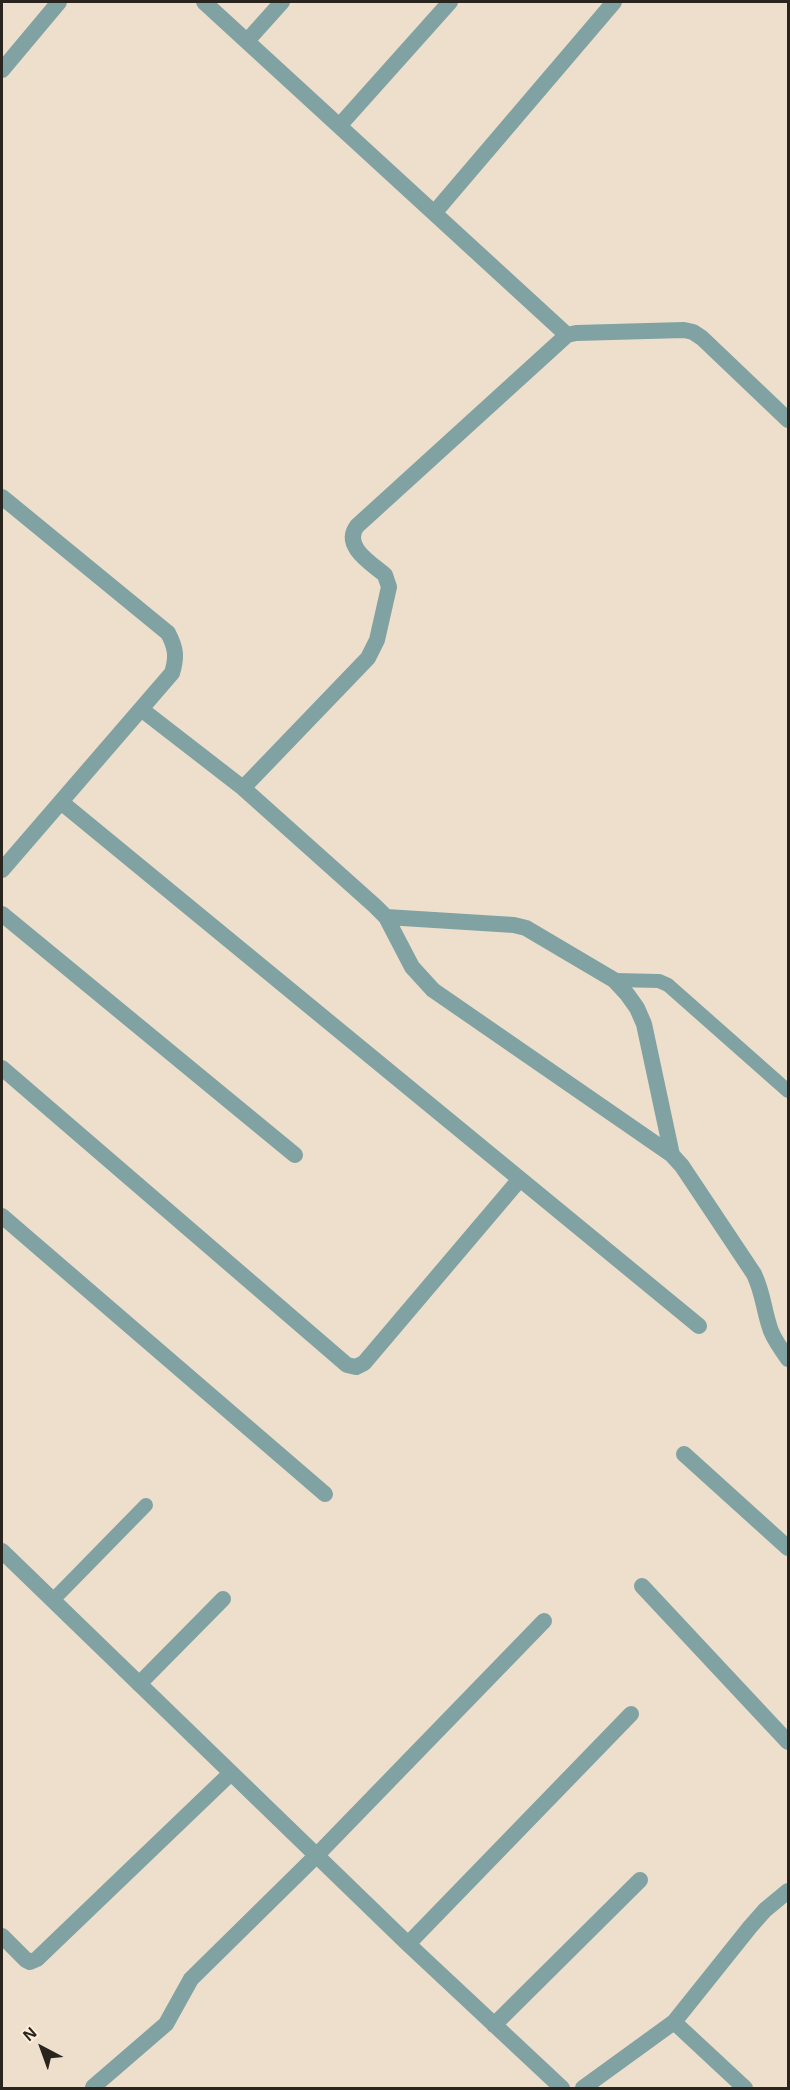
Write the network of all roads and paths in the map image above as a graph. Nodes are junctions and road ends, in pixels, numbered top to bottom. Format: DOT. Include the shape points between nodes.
graph roads {
  1 [pos="59,2"];
  2 [pos="204,2"];
  3 [pos="282,2"];
  4 [pos="450,2"];
  5 [pos="614,2"];
  6 [pos="247,41"];
  7 [pos="2,70"];
  8 [pos="340,125"];
  9 [pos="435,212"];
  10 [pos="567,335"];
  11 [pos="789,420"];
  12 [pos="2,496"];
  13 [pos="141,710"];
  14 [pos="243,788"];
  15 [pos="61,802"];
  16 [pos="2,870"];
  17 [pos="2,914"];
  18 [pos="386,917"];
  19 [pos="614,980"];
  20 [pos="2,1068"];
  21 [pos="789,1091"];
  22 [pos="295,1155"];
  23 [pos="672,1155"];
  24 [pos="520,1179"];
  25 [pos="2,1216"];
  26 [pos="699,1326"];
  27 [pos="789,1359"];
  28 [pos="684,1454"];
  29 [pos="325,1494"];
  30 [pos="146,1505"];
  31 [pos="789,1548"];
  32 [pos="2,1551"];
  33 [pos="642,1586"];
  34 [pos="223,1599"];
  35 [pos="52,1600"];
  36 [pos="544,1621"];
  37 [pos="139,1684"];
  38 [pos="632,1714"];
  39 [pos="789,1742"];
  40 [pos="231,1773"];
  41 [pos="316,1856"];
  42 [pos="640,1880"];
  43 [pos="789,1891"];
  44 [pos="2,1936"];
  45 [pos="408,1944"];
  46 [pos="674,2022"];
  47 [pos="494,2025"];
  48 [pos="93,2087"];
  49 [pos="562,2088"];
  50 [pos="583,2088"];
  51 [pos="745,2088"];
  1 -- 7 [label="street"];
  2 -- 6 [label="street"];
  3 -- 6 [label="street"];
  4 -- 8 [label="street"];
  5 -- 9 [label="street"];
  6 -- 8 [label="street"];
  8 -- 9 [label="street"];
  9 -- 10 [label="street"];
  10 -- 11 [label="street" via="693,332"];
  10 -- 14 [label="street" via="357,526 353,544 388,581 374,648"];
  12 -- 13 [label="street" via="168,633 177,659 172,673"];
  13 -- 14 [label="street"];
  13 -- 15 [label="street"];
  14 -- 18 [label="street"];
  15 -- 16 [label="street"];
  15 -- 24 [label="street"];
  17 -- 22 [label="street"];
  18 -- 19 [label="street" via="526,928"];
  18 -- 23 [label="street" via="412,967 433,990"];
  19 -- 21 [label="lane" via="659,981 668,985"];
  19 -- 23 [label="street" via="637,1008 644,1024"];
  20 -- 24 [label="street" via="347,1365 356,1367 364,1363"];
  23 -- 27 [label="street" via="754,1274 763,1293 769,1327"];
  24 -- 26 [label="street"];
  25 -- 29 [label="street"];
  28 -- 31 [label="street"];
  30 -- 35 [label="lane"];
  32 -- 35 [label="street"];
  33 -- 39 [label="street"];
  34 -- 37 [label="street"];
  35 -- 37 [label="street"];
  36 -- 41 [label="street"];
  37 -- 40 [label="street"];
  38 -- 45 [label="street"];
  40 -- 41 [label="street"];
  40 -- 44 [label="street" via="37,1959 26,1960"];
  41 -- 45 [label="street"];
  41 -- 48 [label="street" via="191,1979 166,2024"];
  42 -- 47 [label="street"];
  43 -- 46 [label="street" via="750,1927"];
  45 -- 47 [label="street"];
  46 -- 50 [label="street"];
  46 -- 51 [label="street"];
  47 -- 49 [label="street"];
}
